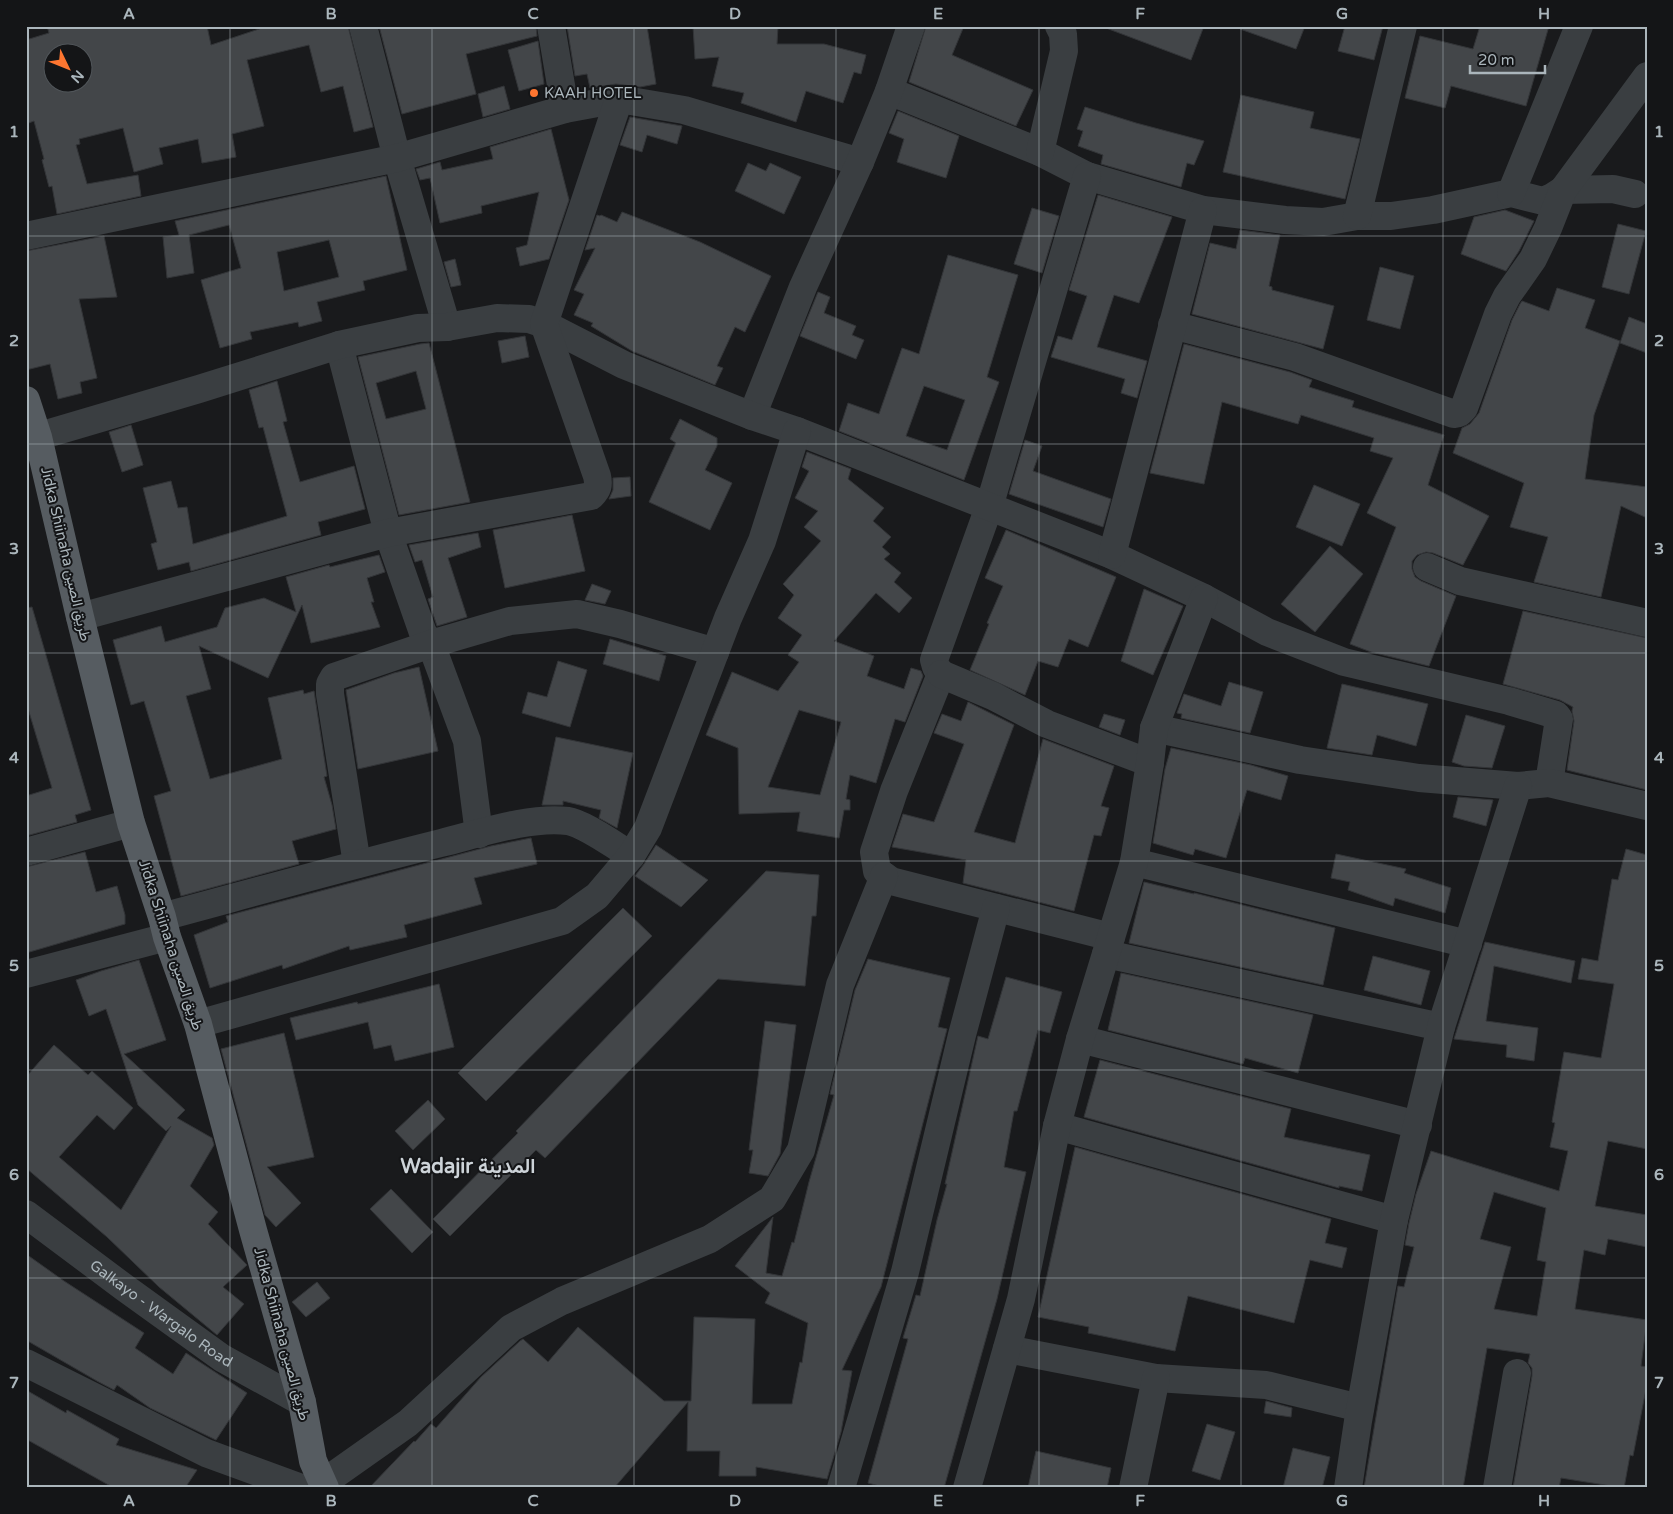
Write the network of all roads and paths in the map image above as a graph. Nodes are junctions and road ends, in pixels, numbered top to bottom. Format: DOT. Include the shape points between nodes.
graph roads {
  1 [pos="363,26"];
  2 [pos="551,26"];
  3 [pos="911,26"];
  4 [pos="1059,26"];
  5 [pos="1403,26"];
  6 [pos="1579,26"];
  7 [pos="1647,76"];
  8 [pos="889,91"];
  9 [pos="619,100"];
  10 [pos="565,109"];
  11 [pos="1040,152"];
  12 [pos="397,158"];
  13 [pos="860,162"];
  14 [pos="1087,176"];
  15 [pos="1562,190"];
  16 [pos="1511,193"];
  17 [pos="1634,194"];
  18 [pos="1203,210"];
  19 [pos="1357,216"];
  20 [pos="26,236"];
  21 [pos="544,324"];
  22 [pos="1172,325"];
  23 [pos="447,326"];
  24 [pos="339,345"];
  25 [pos="26,400"];
  26 [pos="752,416"];
  27 [pos="797,431"];
  28 [pos="32,438"];
  29 [pos="989,507"];
  30 [pos="388,533"];
  31 [pos="1112,555"];
  32 [pos="1427,567"];
  33 [pos="1204,598"];
  34 [pos="80,617"];
  35 [pos="1647,623"];
  36 [pos="431,644"];
  37 [pos="715,652"];
  38 [pos="940,674"];
  39 [pos="1154,728"];
  40 [pos="1150,763"];
  41 [pos="1550,783"];
  42 [pos="1518,786"];
  43 [pos="1647,806"];
  44 [pos="131,823"];
  45 [pos="479,834"];
  46 [pos="26,852"];
  47 [pos="631,856"];
  48 [pos="1134,862"];
  49 [pos="357,864"];
  50 [pos="884,876"];
  51 [pos="996,908"];
  52 [pos="165,927"];
  53 [pos="1468,944"];
  54 [pos="1109,946"];
  55 [pos="26,974"];
  56 [pos="198,1024"];
  57 [pos="1441,1027"];
  58 [pos="1080,1039"];
  59 [pos="1418,1125"];
  60 [pos="1057,1126"];
  61 [pos="26,1214"];
  62 [pos="1394,1220"];
  63 [pos="1007,1349"];
  64 [pos="26,1363"];
  65 [pos="1517,1373"];
  66 [pos="1156,1378"];
  67 [pos="302,1402"];
  68 [pos="1360,1408"];
  69 [pos="316,1486"];
  70 [pos="841,1488"];
  71 [pos="967,1488"];
  72 [pos="1133,1488"];
  73 [pos="1348,1488"];
  74 [pos="1497,1488"];
  1 -- 12 [label="street"];
  2 -- 10 [label="street"];
  3 -- 8 [label="street"];
  4 -- 11 [label="street" via="1064,51"];
  5 -- 19 [label="street"];
  6 -- 16 [label="street"];
  7 -- 15 [label="street"];
  8 -- 11 [label="street"];
  8 -- 13 [label="street"];
  9 -- 10 [label="street"];
  9 -- 13 [label="street" via="684,110"];
  9 -- 21 [label="street"];
  10 -- 12 [label="street"];
  11 -- 14 [label="street"];
  12 -- 20 [label="street"];
  12 -- 23 [label="street"];
  13 -- 26 [label="street" via="803,287"];
  14 -- 18 [label="street"];
  14 -- 29 [label="street"];
  15 -- 16 [label="street" via="1543,201"];
  15 -- 17 [label="street" via="1613,189"];
  15 -- 22 [label="street" via="1533,259 1498,314 1464,408 1459,413 1454,414 1295,357"];
  16 -- 19 [label="street" via="1433,210 1391,216"];
  18 -- 19 [label="street" via="1323,222"];
  18 -- 22 [label="street"];
  21 -- 23 [label="street" via="529,319 497,318"];
  21 -- 26 [label="street" via="624,365"];
  21 -- 30 [label="street" via="597,476 598,490 591,496"];
  22 -- 31 [label="street"];
  23 -- 24 [label="street" via="418,328"];
  24 -- 28 [label="street"];
  24 -- 30 [label="street"];
  25 -- 28 [label="main road, Jidka Shiinaha طريق الصين"];
  26 -- 27 [label="street"];
  27 -- 29 [label="street"];
  27 -- 37 [label="street" via="762,542"];
  28 -- 34 [label="main road, Jidka Shiinaha طريق الصين"];
  29 -- 31 [label="street"];
  29 -- 38 [label="street" via="934,660"];
  30 -- 34 [label="street"];
  30 -- 36 [label="street" via="423,633"];
  31 -- 33 [label="street"];
  32 -- 35 [label="street" via="1460,581"];
  33 -- 39 [label="street"];
  33 -- 41 [label="street" via="1267,632 1344,662 1556,715 1559,719"];
  34 -- 44 [label="main road, Jidka Shiinaha طريق الصين"];
  36 -- 37 [label="street" via="510,622 578,614"];
  36 -- 45 [label="street" via="467,741"];
  36 -- 49 [label="street" via="334,677 330,684"];
  37 -- 47 [label="street" via="648,828"];
  38 -- 40 [label="street" via="994,696 1047,724"];
  38 -- 50 [label="street" via="874,852 877,871"];
  39 -- 40 [label="street"];
  39 -- 42 [label="street" via="1309,762 1420,778"];
  40 -- 48 [label="street"];
  41 -- 42 [label="street"];
  41 -- 43 [label="street"];
  42 -- 53 [label="street"];
  44 -- 46 [label="street"];
  44 -- 52 [label="main road, Jidka Shiinaha طريق الصين"];
  45 -- 47 [label="street" via="535,822 569,821"];
  45 -- 49 [label="street"];
  47 -- 56 [label="street" via="597,896 562,921"];
  48 -- 53 [label="street"];
  48 -- 54 [label="street"];
  49 -- 52 [label="street"];
  50 -- 51 [label="street" via="908,886"];
  50 -- 69 [label="street" via="840,985 801,1150 772,1200 710,1239 562,1301 511,1328 408,1423"];
  51 -- 54 [label="street"];
  51 -- 70 [label="street" via="905,1272"];
  52 -- 55 [label="street"];
  52 -- 56 [label="main road, Jidka Shiinaha طريق الصين"];
  53 -- 57 [label="street"];
  54 -- 57 [label="street"];
  54 -- 58 [label="street"];
  56 -- 67 [label="main road, Jidka Shiinaha طريق الصين"];
  57 -- 59 [label="street"];
  58 -- 59 [label="street"];
  58 -- 60 [label="street"];
  59 -- 62 [label="street"];
  60 -- 62 [label="street"];
  60 -- 63 [label="street" via="1021,1299"];
  61 -- 67 [label="street, Galkayo - Wargalo Road" via="222,1358"];
  62 -- 68 [label="street"];
  63 -- 66 [label="street"];
  63 -- 71 [label="street"];
  64 -- 69 [label="street" via="206,1454"];
  65 -- 74 [label="street"];
  66 -- 68 [label="street" via="1266,1386"];
  66 -- 72 [label="street"];
  67 -- 69 [label="main road, Jidka Shiinaha طريق الصين"];
  68 -- 73 [label="street"];
}
